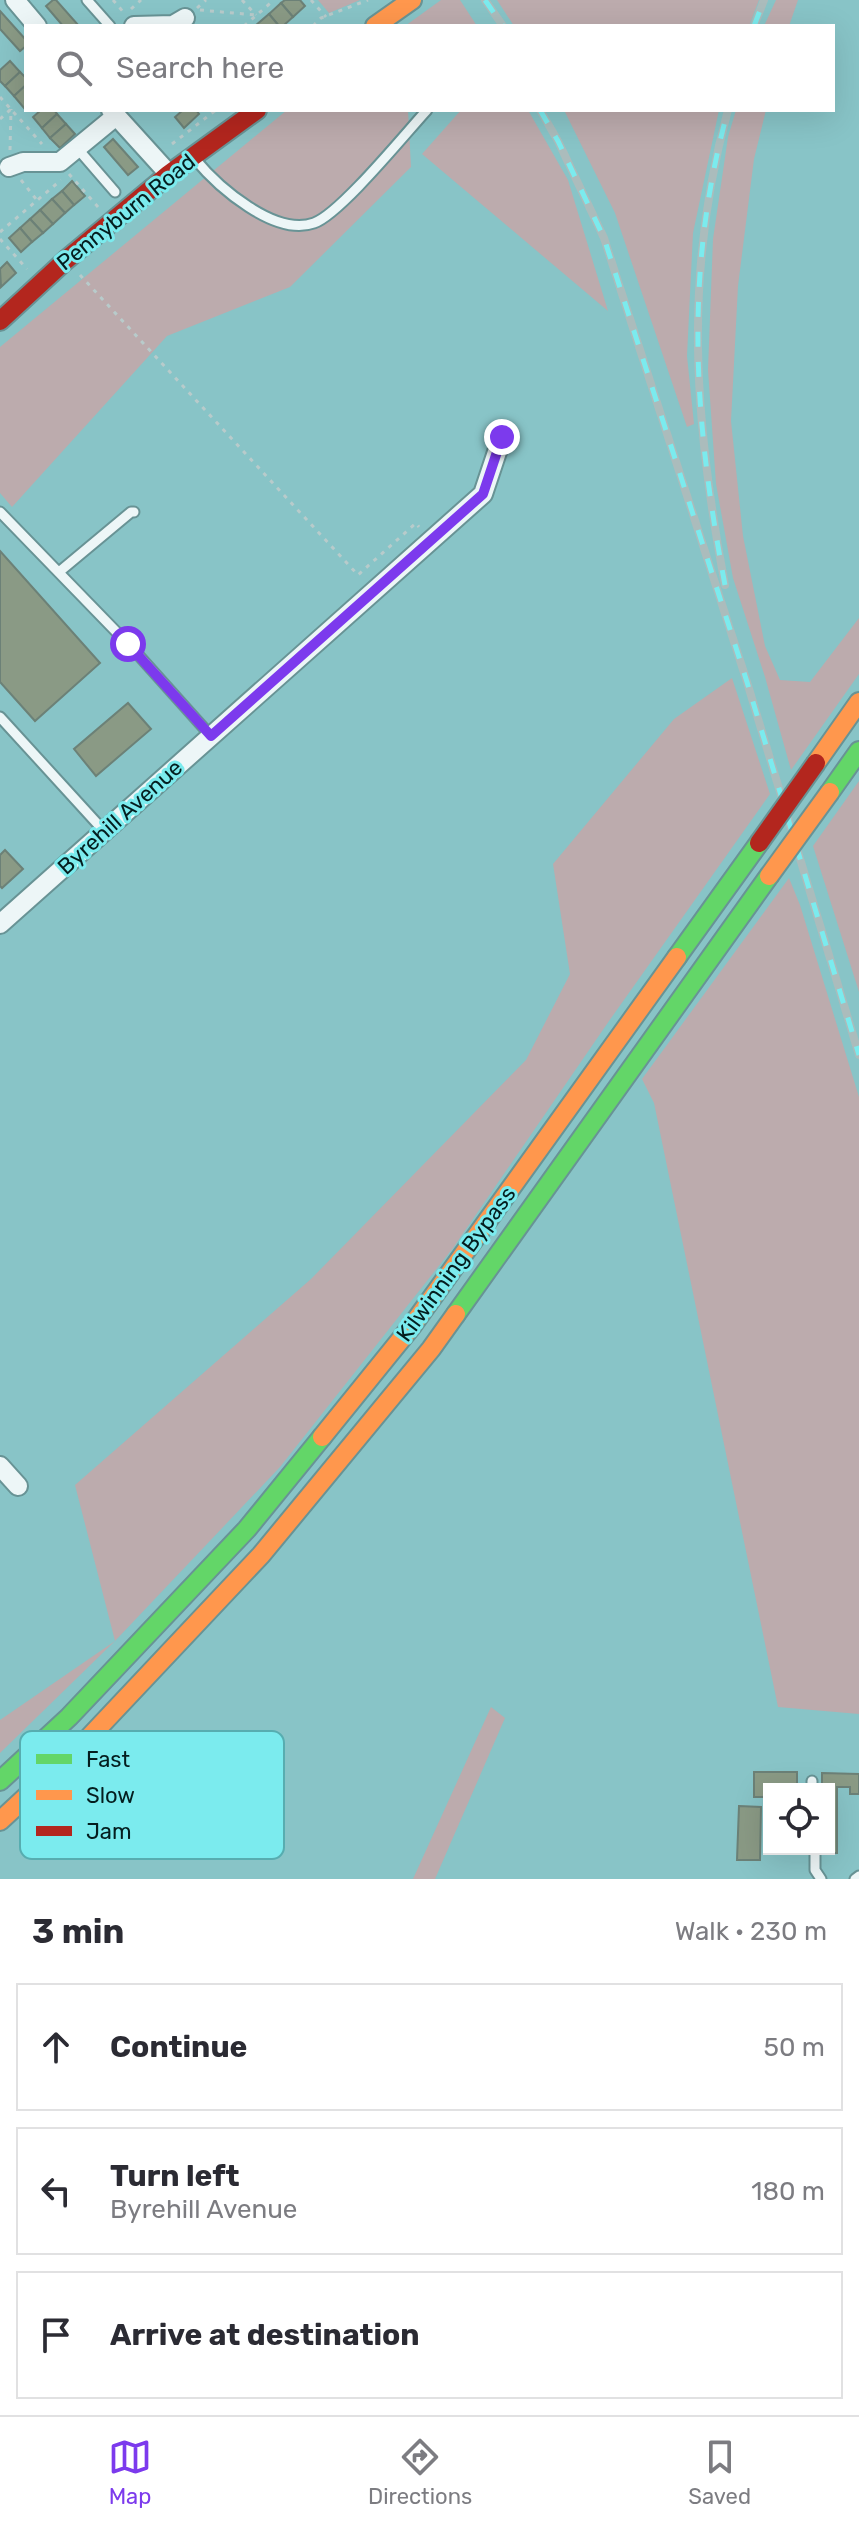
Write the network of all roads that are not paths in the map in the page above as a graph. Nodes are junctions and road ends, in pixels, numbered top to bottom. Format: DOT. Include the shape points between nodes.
graph roads {
  1 [pos="15,0"];
  2 [pos="87,0"];
  3 [pos="412,0"];
  4 [pos="190,14"];
  5 [pos="130,20"];
  6 [pos="35,24"];
  7 [pos="108,24"];
  8 [pos="164,24"];
  9 [pos="175,24"];
  10 [pos="378,24"];
  11 [pos="254,112"];
  12 [pos="425,112"];
  13 [pos="114,113"];
  14 [pos="77,148"];
  15 [pos="193,157"];
  16 [pos="9,167"];
  17 [pos="169,174"];
  18 [pos="115,192"];
  19 [pos="0,321"];
  20 [pos="502,437"];
  21 [pos="0,512"];
  22 [pos="134,512"];
  23 [pos="59,572"];
  24 [pos="859,702"];
  25 [pos="0,717"];
  26 [pos="211,736"];
  27 [pos="859,751"];
  28 [pos="104,831"];
  29 [pos="0,924"];
  30 [pos="0,1466"];
  31 [pos="18,1486"];
  32 [pos="54,1731"];
  33 [pos="95,1731"];
  34 [pos="20,1762"];
  35 [pos="0,1781"];
  36 [pos="20,1802"];
  37 [pos="0,1821"];
  38 [pos="815,1855"];
  39 [pos="821,1879"];
  1 -- 6 [label="street"];
  2 -- 7 [label="lane"];
  3 -- 10 [label="main road"];
  4 -- 9 [label="street"];
  5 -- 8 [label="street"];
  11 -- 15 [label="main road, Pennyburn Road"];
  12 -- 15 [label="lane" via="346,198 314,223 283,223 258,214"];
  13 -- 14 [label="street"];
  13 -- 17 [label="street"];
  14 -- 16 [label="street" via="60,162"];
  14 -- 18 [label="lane"];
  15 -- 17 [label="main road, Pennyburn Road"];
  17 -- 19 [label="main road, Pennyburn Road"];
  20 -- 26 [label="street, Byrehill Avenue" via="483,494"];
  21 -- 23 [label="lane"];
  22 -- 23 [label="lane"];
  23 -- 26 [label="lane"];
  24 -- 32 [label="main road, Kilwinning Bypass, bridge" via="401,1339 247,1529"];
  25 -- 28 [label="lane"];
  26 -- 28 [label="street, Byrehill Avenue"];
  27 -- 33 [label="main road, Kilwinning Bypass, bridge" via="431,1349 261,1555"];
  28 -- 29 [label="street, Byrehill Avenue"];
  30 -- 31 [label="street"];
  34 -- 35 [label="main road, Kilwinning Bypass, bridge"];
  36 -- 37 [label="main road, Kilwinning Bypass, bridge"];
  38 -- 39 [label="lane"];
}
